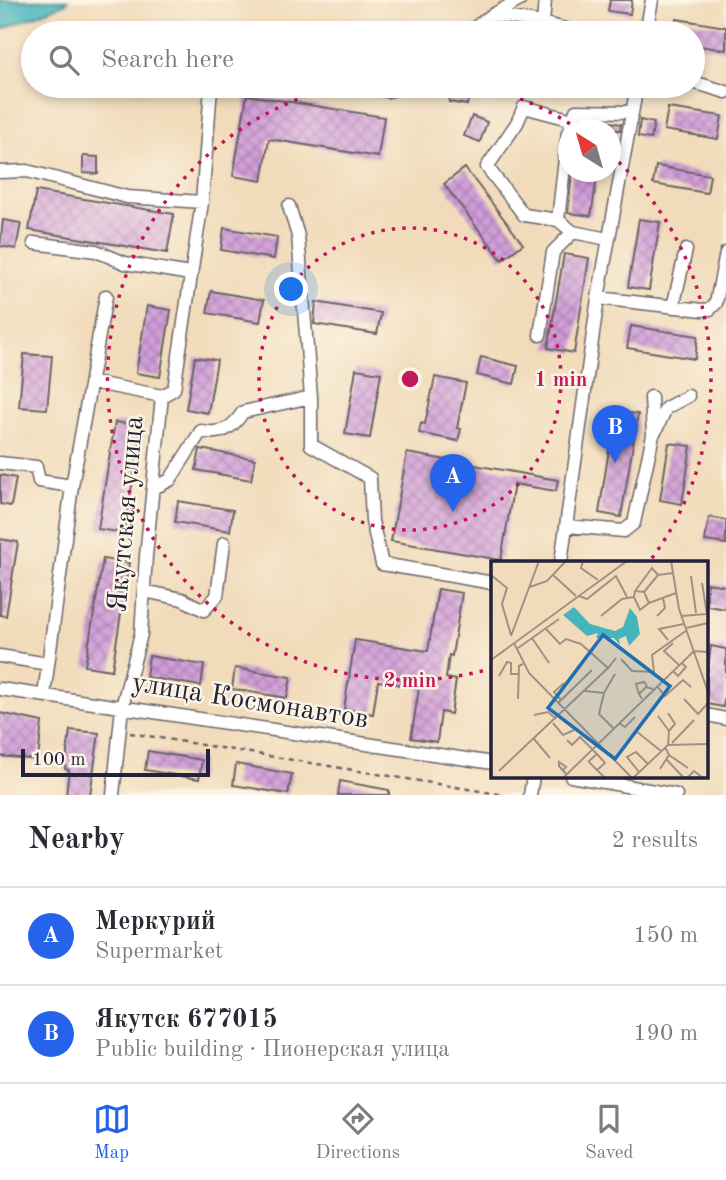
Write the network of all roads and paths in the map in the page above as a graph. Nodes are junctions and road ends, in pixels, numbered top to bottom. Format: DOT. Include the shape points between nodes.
graph roads {
  1 [pos="520,0"];
  2 [pos="545,0"];
  3 [pos="652,0"];
  4 [pos="492,15"];
  5 [pos="484,21"];
  6 [pos="530,21"];
  7 [pos="543,21"];
  8 [pos="648,21"];
  9 [pos="705,86"];
  10 [pos="726,92"];
  11 [pos="210,98"];
  12 [pos="635,98"];
  13 [pos="632,112"];
  14 [pos="573,119"];
  15 [pos="558,122"];
  16 [pos="0,172"];
  17 [pos="563,182"];
  18 [pos="202,202"];
  19 [pos="289,206"];
  20 [pos="558,220"];
  21 [pos="573,232"];
  22 [pos="608,239"];
  23 [pos="34,243"];
  24 [pos="686,250"];
  25 [pos="726,253"];
  26 [pos="190,274"];
  27 [pos="106,296"];
  28 [pos="598,298"];
  29 [pos="673,307"];
  30 [pos="540,335"];
  31 [pos="91,382"];
  32 [pos="162,396"];
  33 [pos="688,396"];
  34 [pos="311,397"];
  35 [pos="651,397"];
  36 [pos="653,435"];
  37 [pos="0,463"];
  38 [pos="72,486"];
  39 [pos="154,488"];
  40 [pos="567,526"];
  41 [pos="224,543"];
  42 [pos="561,561"];
  43 [pos="491,583"];
  44 [pos="144,591"];
  45 [pos="0,656"];
  46 [pos="48,664"];
  47 [pos="0,689"];
  48 [pos="44,695"];
  49 [pos="122,707"];
  50 [pos="708,715"];
  51 [pos="726,719"];
  52 [pos="118,731"];
  53 [pos="491,763"];
  54 [pos="582,778"];
  55 [pos="113,795"];
  56 [pos="503,795"];
  57 [pos="676,795"];
  1 -- 4 [label="street"];
  2 -- 7 [label="street"];
  3 -- 8 [label="street"];
  4 -- 5 [label="street"];
  4 -- 6 [label="street"];
  9 -- 10 [label="street"];
  11 -- 18 [label="street, Якутская улица"];
  12 -- 13 [label="street"];
  13 -- 14 [label="street" via="576,111"];
  13 -- 22 [label="street"];
  15 -- 20 [label="street" via="524,107 487,167 524,215"];
  16 -- 18 [label="street" via="27,171 127,197"];
  17 -- 20 [label="street"];
  18 -- 26 [label="street, Якутская улица"];
  19 -- 34 [label="street" via="298,236"];
  20 -- 21 [label="street"];
  21 -- 22 [label="street"];
  21 -- 30 [label="street" via="553,252"];
  22 -- 28 [label="street"];
  23 -- 26 [label="street" via="96,251 125,263"];
  24 -- 29 [label="street"];
  25 -- 29 [label="street" via="716,303 703,310"];
  26 -- 32 [label="street, Якутская улица" via="174,390"];
  27 -- 31 [label="street"];
  28 -- 29 [label="street"];
  28 -- 40 [label="street"];
  31 -- 32 [label="street"];
  31 -- 38 [label="street"];
  32 -- 39 [label="street, Якутская улица"];
  33 -- 36 [label="street" via="666,408"];
  34 -- 39 [label="street" via="243,412 234,426 216,434 201,431 170,480"];
  34 -- 43 [label="street" via="312,445 370,478 372,521 382,564"];
  35 -- 36 [label="street"];
  36 -- 40 [label="street" via="634,523 624,531"];
  37 -- 38 [label="street" via="36,467 39,481"];
  38 -- 46 [label="street"];
  39 -- 44 [label="street, Якутская улица"];
  40 -- 42 [label="street"];
  41 -- 44 [label="street" via="217,596 204,610 182,599"];
  44 -- 49 [label="street, Якутская улица" via="141,634"];
  45 -- 46 [label="street"];
  46 -- 48 [label="street"];
  47 -- 48 [label="street, улица Космонавтов"];
  48 -- 49 [label="street, улица Космонавтов"];
  49 -- 52 [label="street, Якутская улица"];
  49 -- 53 [label="street, улица Космонавтов"];
  50 -- 51 [label="street"];
  52 -- 55 [label="street, Якутская улица"];
  52 -- 56 [label="path"];
  54 -- 57 [label="street"];
}
